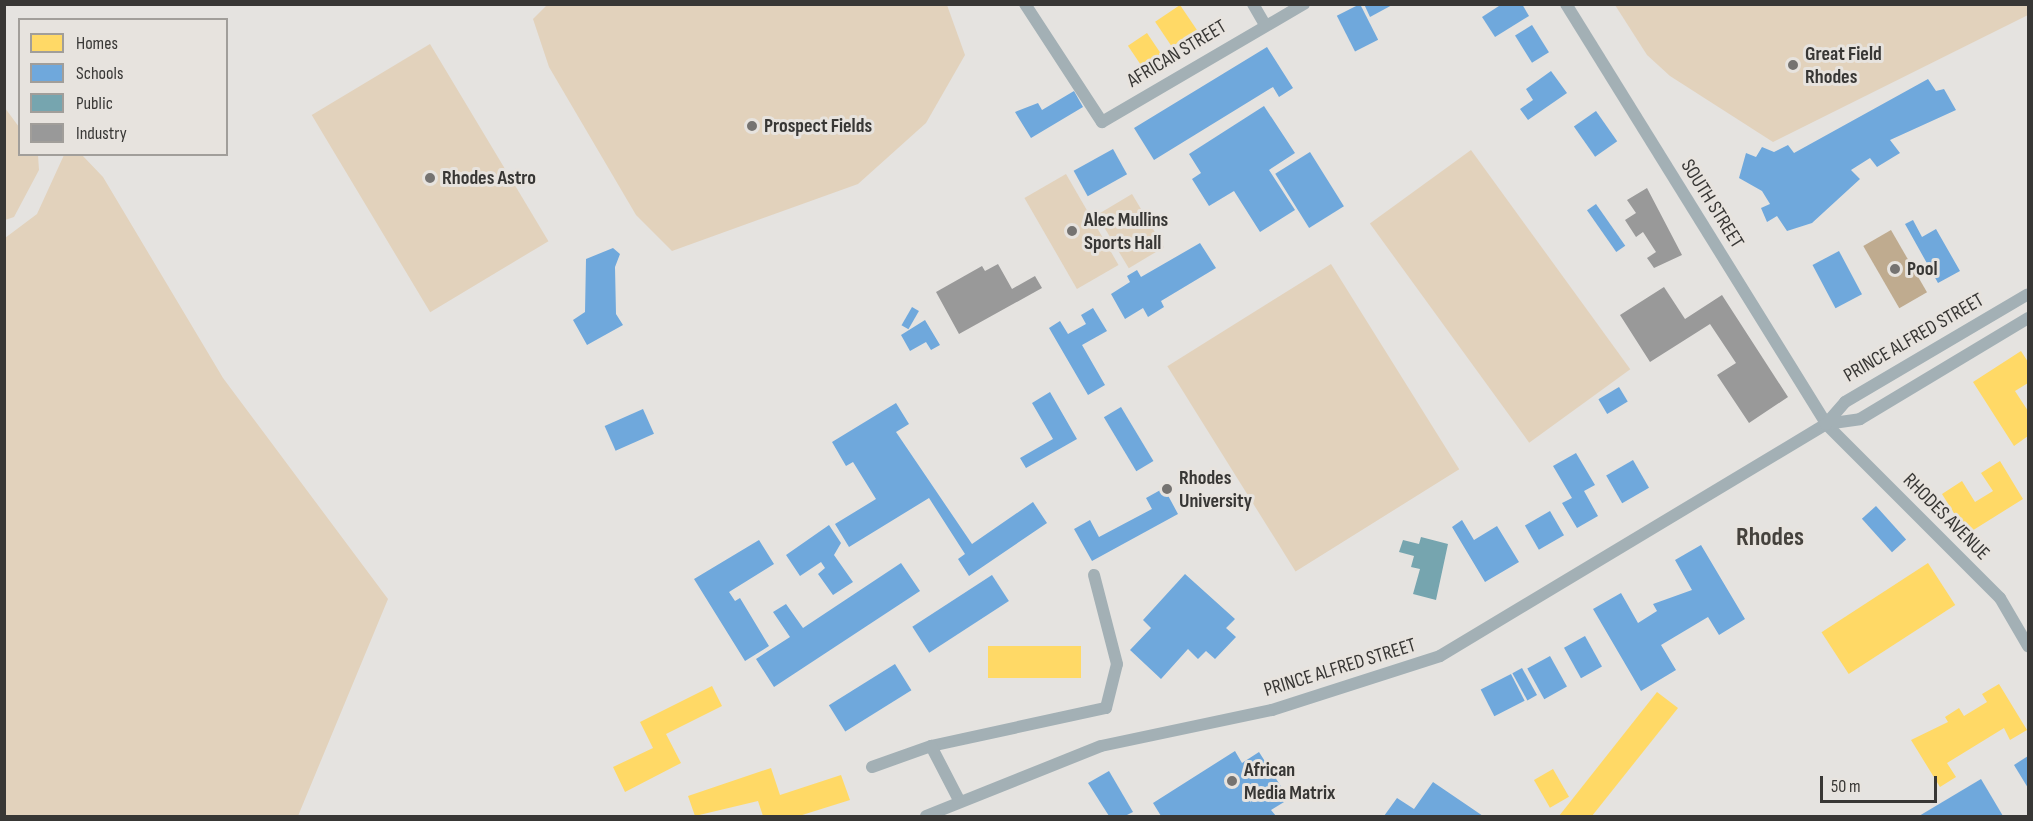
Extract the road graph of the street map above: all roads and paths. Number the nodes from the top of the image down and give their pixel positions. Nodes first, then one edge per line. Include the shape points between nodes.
1 (1025, 4) edge
2 (1253, 4) edge
3 (1304, 4) edge
4 (1566, 4) edge
5 (1265, 25) junction
6 (2028, 294) edge
7 (2028, 318) edge
8 (1826, 424) junction
9 (1094, 575) dead end
10 (2028, 646) edge
11 (931, 746) junction
12 (872, 767) dead end
13 (959, 800) junction
14 (926, 816) edge

1 - 5 street, AFRICAN STREET via 1102,122
2 - 5 street
3 - 5 street, AFRICAN STREET
4 - 8 street, SOUTH STREET
6 - 8 street, PRINCE ALFRED STREET via 1845,402
7 - 8 street, PRINCE ALFRED STREET via 1860,419
8 - 10 street, RHODES AVENUE via 2000,598
8 - 13 street, PRINCE ALFRED STREET via 1440,656 1272,710 1101,746
9 - 11 street via 1117,664 1106,708 1092,715
11 - 12 street
11 - 13 street
13 - 14 street, PRINCE ALFRED STREET

